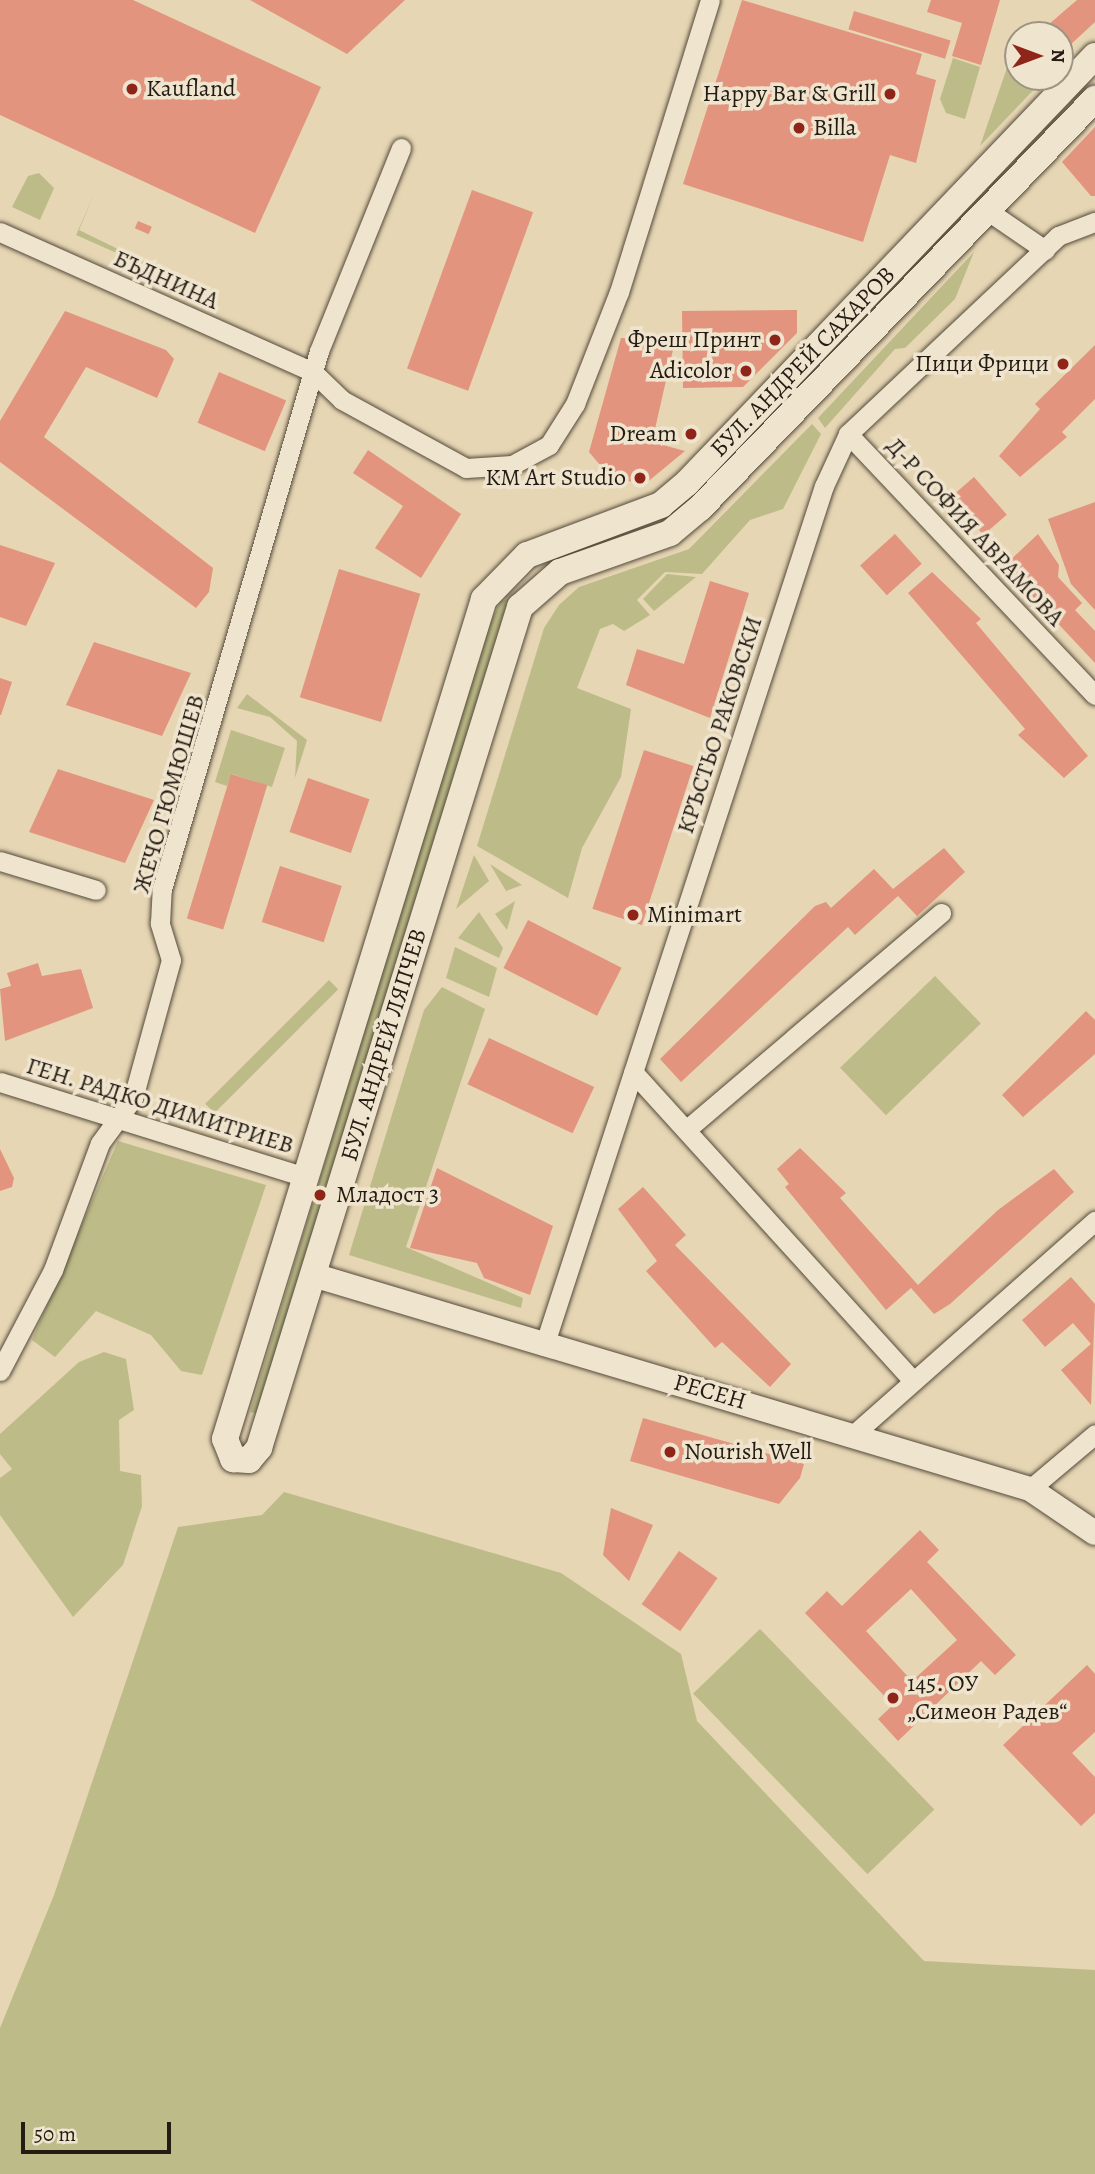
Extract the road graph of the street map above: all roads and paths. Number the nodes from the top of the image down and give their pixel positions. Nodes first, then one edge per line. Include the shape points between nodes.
1 (710, 0) edge
2 (1095, 56) edge
3 (1095, 99) edge
4 (401, 148) dead end
5 (988, 211) junction
6 (1095, 222) edge
7 (0, 232) edge
8 (1045, 250) junction
9 (313, 372) junction
10 (848, 434) junction
11 (520, 607) joint
12 (477, 614) joint
13 (1095, 695) edge
14 (0, 861) edge
15 (96, 890) dead end
16 (941, 913) dead end
17 (633, 1072) junction
18 (0, 1082) edge
19 (117, 1118) junction
20 (686, 1130) junction
21 (305, 1177) junction
22 (1095, 1221) edge
23 (313, 1275) junction
24 (544, 1346) junction
25 (0, 1371) edge
26 (913, 1381) junction
27 (854, 1434) junction
28 (1095, 1434) edge
29 (1030, 1489) junction
30 (1095, 1533) edge

1 - 9 street, БЪДНИНА via 619,292 575,404 549,445 512,465 466,468 342,400
2 - 12 main road, БУЛ. АНДРЕЙ САХАРОВ via 687,483 661,505 527,555 492,588
3 - 5 main road, БУЛ. АНДРЕЙ САХАРОВ
4 - 9 street, ЖЕЧО ГЮМЮШЕВ
5 - 8 street
5 - 11 main road, БУЛ. АНДРЕЙ САХАРОВ via 700,508 670,533 560,572
6 - 8 street, КРЪСТЬО РАКОВСКИ via 1075,226
7 - 9 street, БЪДНИНА
8 - 10 street, КРЪСТЬО РАКОВСКИ
9 - 19 street, ЖЕЧО ГЮМЮШЕВ via 233,662 162,889 160,923 171,960 133,1098
10 - 13 street, Д-Р СОФИЯ АВРАМОВА
10 - 17 street, КРЪСТЬО РАКОВСКИ via 824,486
11 - 23 main road, БУЛ. АНДРЕЙ ЛЯПЧЕВ
12 - 21 main road, БУЛ. АНДРЕЙ ЛЯПЧЕВ
14 - 15 street
16 - 20 street
17 - 20 street
17 - 24 street, КРЪСТЬО РАКОВСКИ
18 - 19 street, ГЕН. РАДКО ДИМИТРИЕВ
19 - 21 street, ГЕН. РАДКО ДИМИТРИЕВ
19 - 25 street, ЖЕЧО ГЮМЮШЕВ via 100,1143 53,1270
20 - 26 street
21 - 23 main road, БУЛ. АНДРЕЙ ЛЯПЧЕВ via 225,1439 238,1461 257,1453
22 - 26 street
23 - 24 street, РЕСЕН
24 - 27 street, РЕСЕН
26 - 27 street
27 - 29 street, РЕСЕН
28 - 29 street
29 - 30 street, РЕСЕН

